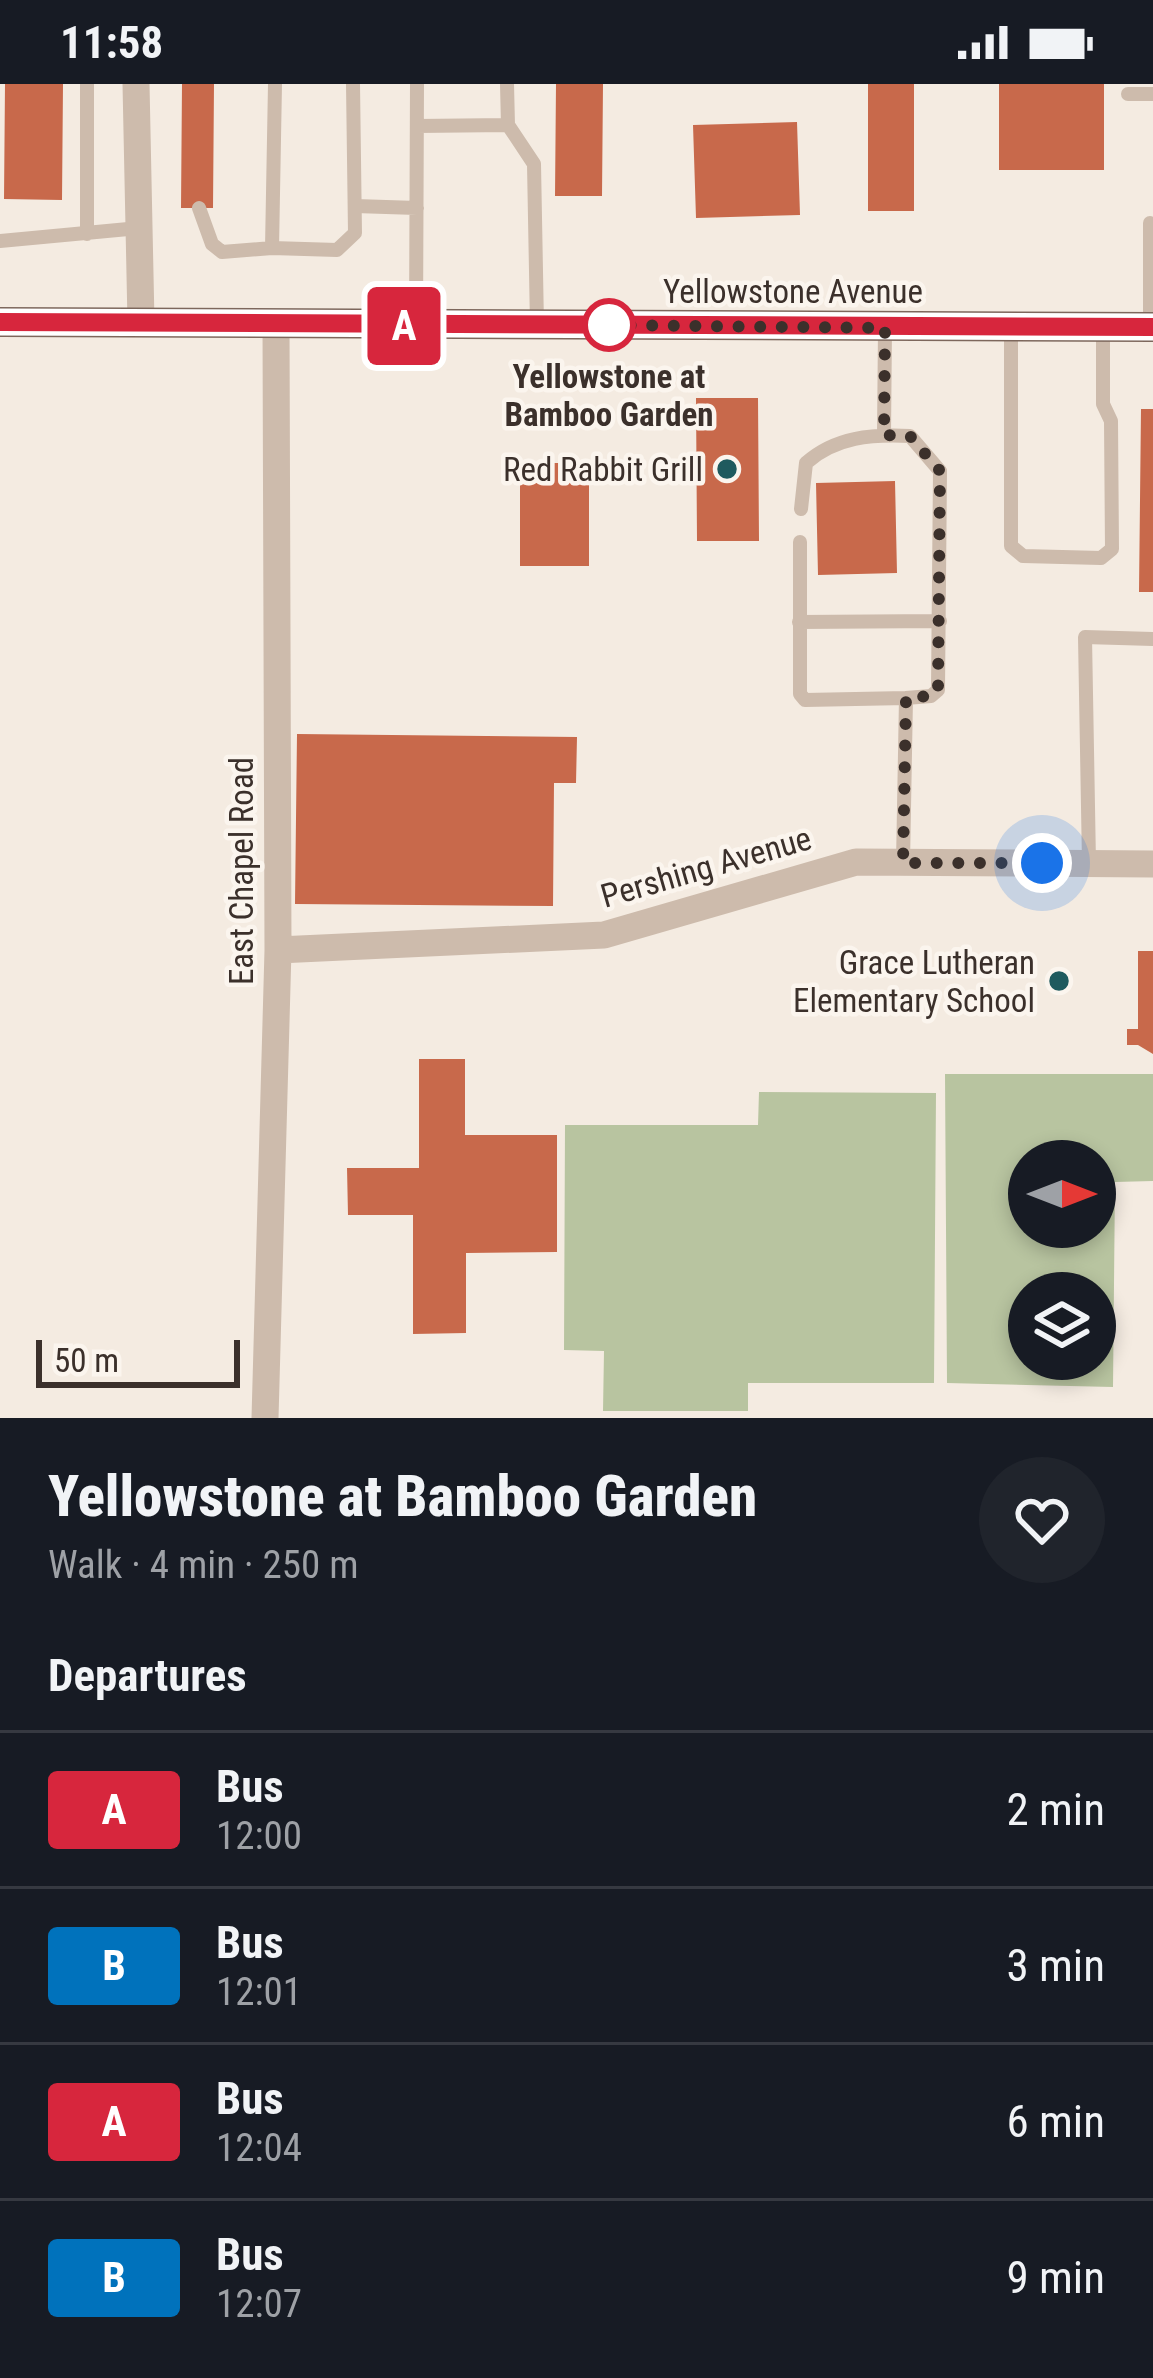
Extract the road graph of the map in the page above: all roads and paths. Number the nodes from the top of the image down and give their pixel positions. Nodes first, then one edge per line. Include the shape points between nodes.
1 (87, 84) edge
2 (136, 84) edge
3 (275, 84) edge
4 (353, 84) edge
5 (417, 84) edge
6 (507, 84) edge
7 (1128, 94) dead end
8 (1153, 94) edge
9 (508, 125) junction
10 (417, 126) junction
11 (355, 206) junction
12 (199, 208) dead end
13 (417, 208) junction
14 (1150, 223) edge
15 (139, 227) junction
16 (86, 234) junction
17 (0, 241) edge
18 (272, 248) junction
19 (0, 322) edge
20 (141, 322) junction
21 (276, 325) junction
22 (537, 325) junction
23 (416, 326) junction
24 (1103, 327) junction
25 (1152, 327) edge
26 (885, 328) junction
27 (1011, 328) junction
28 (884, 435) junction
29 (801, 509) dead end
30 (800, 542) dead end
31 (940, 621) junction
32 (799, 622) junction
33 (1153, 639) edge
34 (906, 698) junction
35 (903, 863) junction
36 (1089, 863) junction
37 (1153, 864) edge
38 (278, 950) junction
39 (265, 1418) edge

1 - 16 lane
2 - 15 street
3 - 18 lane
4 - 11 lane
5 - 10 lane
6 - 9 lane
7 - 8 lane
9 - 10 lane
9 - 22 lane via 534,164
10 - 13 lane
11 - 13 lane
11 - 18 lane via 355,232 338,250
12 - 18 lane via 222,253
13 - 23 lane
14 - 25 lane
15 - 16 lane
15 - 20 street
16 - 17 lane
19 - 20 main road, Yellowstone Avenue
20 - 21 main road, Yellowstone Avenue
21 - 23 main road, Yellowstone Avenue
21 - 38 street, East Chapel Road
22 - 23 main road, Yellowstone Avenue
22 - 26 main road, Yellowstone Avenue
24 - 25 main road, Yellowstone Avenue
24 - 27 main road, Yellowstone Avenue
24 - 27 lane via 1112,550 1101,558 1022,556 1011,546
26 - 27 main road, Yellowstone Avenue
26 - 28 lane
28 - 29 lane via 826,445 806,463
28 - 31 lane via 910,436 940,471
30 - 32 lane
31 - 32 lane
31 - 34 lane via 938,690
32 - 34 lane via 805,700
33 - 36 lane via 1085,638
34 - 35 lane
35 - 36 street, Pershing Avenue
35 - 38 street, Pershing Avenue via 856,862 604,935
36 - 37 street, Pershing Avenue
38 - 39 street, East Chapel Road

